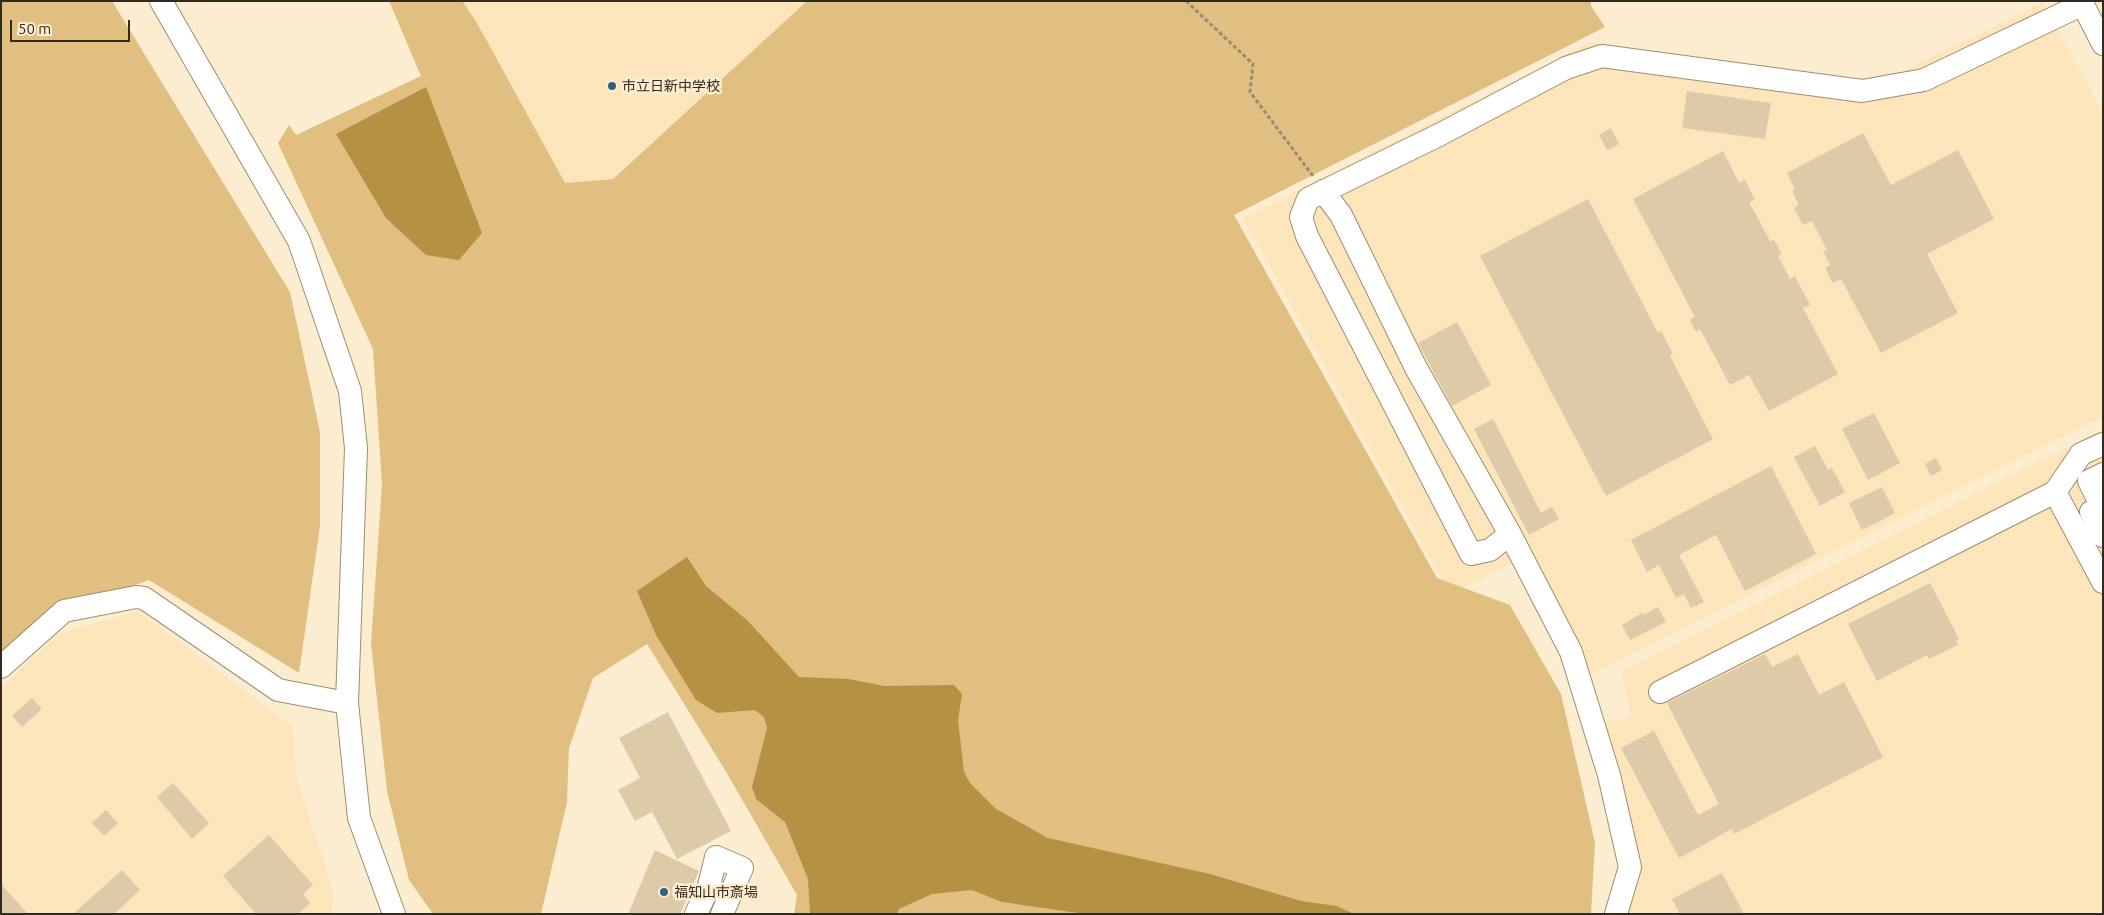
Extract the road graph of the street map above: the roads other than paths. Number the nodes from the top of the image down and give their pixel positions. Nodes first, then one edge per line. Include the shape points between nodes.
1 (163, 2) edge
2 (2082, 3) edge
3 (2103, 44) edge
4 (1323, 191) junction
5 (2103, 444) edge
6 (2103, 474) edge
7 (2055, 492) junction
8 (2103, 507) edge
9 (1510, 534) junction
10 (2103, 536) edge
11 (2103, 582) edge
12 (1, 666) edge
13 (1660, 692) dead end
14 (347, 703) junction
15 (394, 914) edge
16 (696, 914) edge
17 (722, 914) edge
18 (1616, 914) edge

1 - 14 street via 300,241 350,391 356,448
2 - 3 street
2 - 4 street via 1924,80 1862,91 1602,56 1566,68
4 - 9 street via 1341,215 1416,368
4 - 9 street via 1308,199 1301,217 1307,236 1471,554 1490,550
5 - 7 street via 2081,454
6 - 8 street via 2089,481
7 - 11 street
7 - 13 street
8 - 10 street via 2091,512
9 - 18 street via 1571,652 1604,758 1630,867
12 - 14 street via 64,611 136,597 144,598 278,690
14 - 15 street via 359,818
16 - 17 street via 709,886 716,857 742,868

